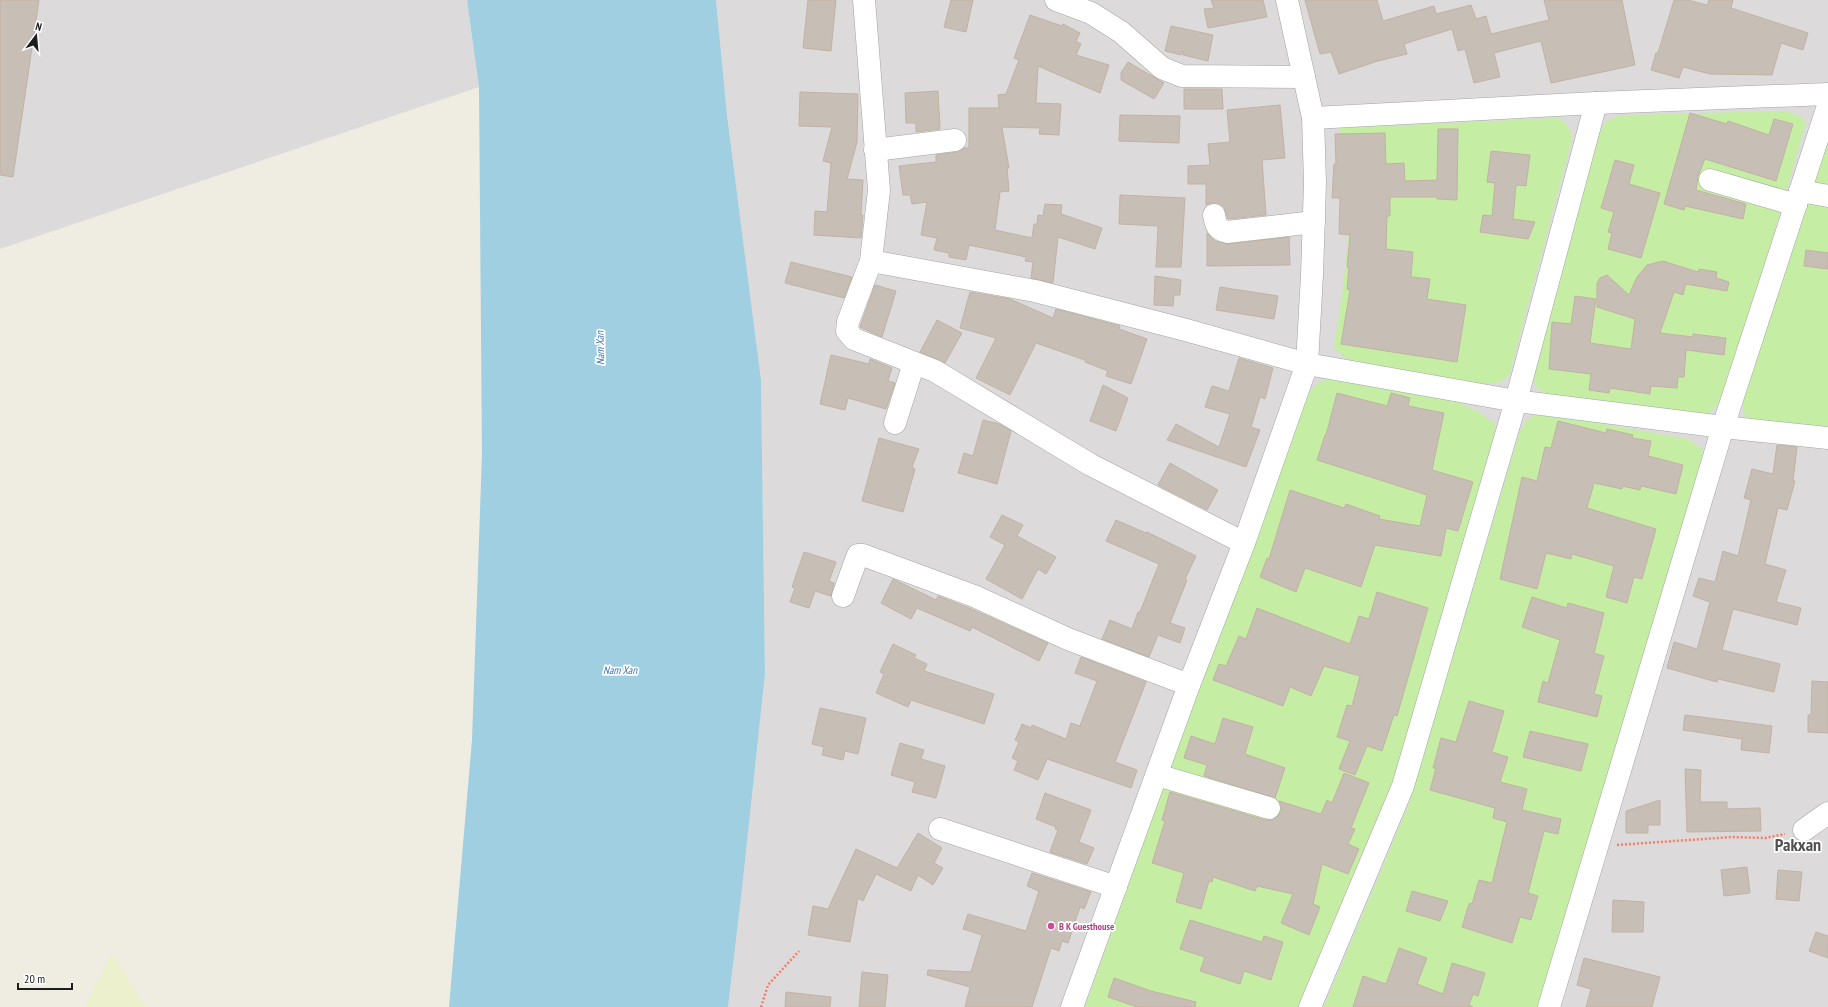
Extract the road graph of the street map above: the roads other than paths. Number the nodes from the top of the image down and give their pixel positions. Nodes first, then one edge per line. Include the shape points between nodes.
1 (864, 0) edge
2 (1056, 0) edge
3 (1286, 0) edge
4 (1304, 77) junction
5 (1828, 94) edge
6 (1596, 102) junction
7 (1828, 106) edge
8 (1313, 118) junction
9 (955, 140) dead end
10 (875, 150) junction
11 (1710, 180) dead end
12 (1828, 196) edge
13 (1798, 198) junction
14 (1214, 215) dead end
15 (1314, 222) junction
16 (871, 261) junction
17 (914, 363) junction
18 (1307, 364) junction
19 (1516, 401) junction
20 (895, 423) dead end
21 (1723, 427) junction
22 (1828, 438) edge
23 (1244, 543) junction
24 (843, 596) dead end
25 (1189, 685) junction
26 (1157, 775) junction
27 (1269, 808) dead end
28 (1828, 812) edge
29 (940, 829) dead end
30 (1804, 830) road end
31 (1116, 887) junction
32 (1072, 1007) edge
33 (1310, 1007) edge
34 (1549, 1007) edge

1 - 10 street
2 - 4 street via 1091,13 1121,32 1162,68 1182,76
3 - 4 street
4 - 8 street
5 - 6 street
6 - 8 street
6 - 19 street
7 - 13 street
8 - 15 street
9 - 10 street
10 - 16 street via 879,190
11 - 13 street
12 - 13 street
13 - 21 street
14 - 15 street via 1216,226 1227,232
15 - 18 street
16 - 17 street via 847,331 854,340
16 - 18 street via 1034,291
17 - 20 street
17 - 23 street via 934,370 1091,465
18 - 19 street
18 - 23 street
19 - 21 street
19 - 33 street via 1403,786
21 - 22 street
21 - 34 street
23 - 25 street
24 - 25 street via 858,555 863,555 974,596 1068,639
25 - 26 street
26 - 27 street
26 - 31 street
28 - 30 street
29 - 31 street
31 - 32 street

